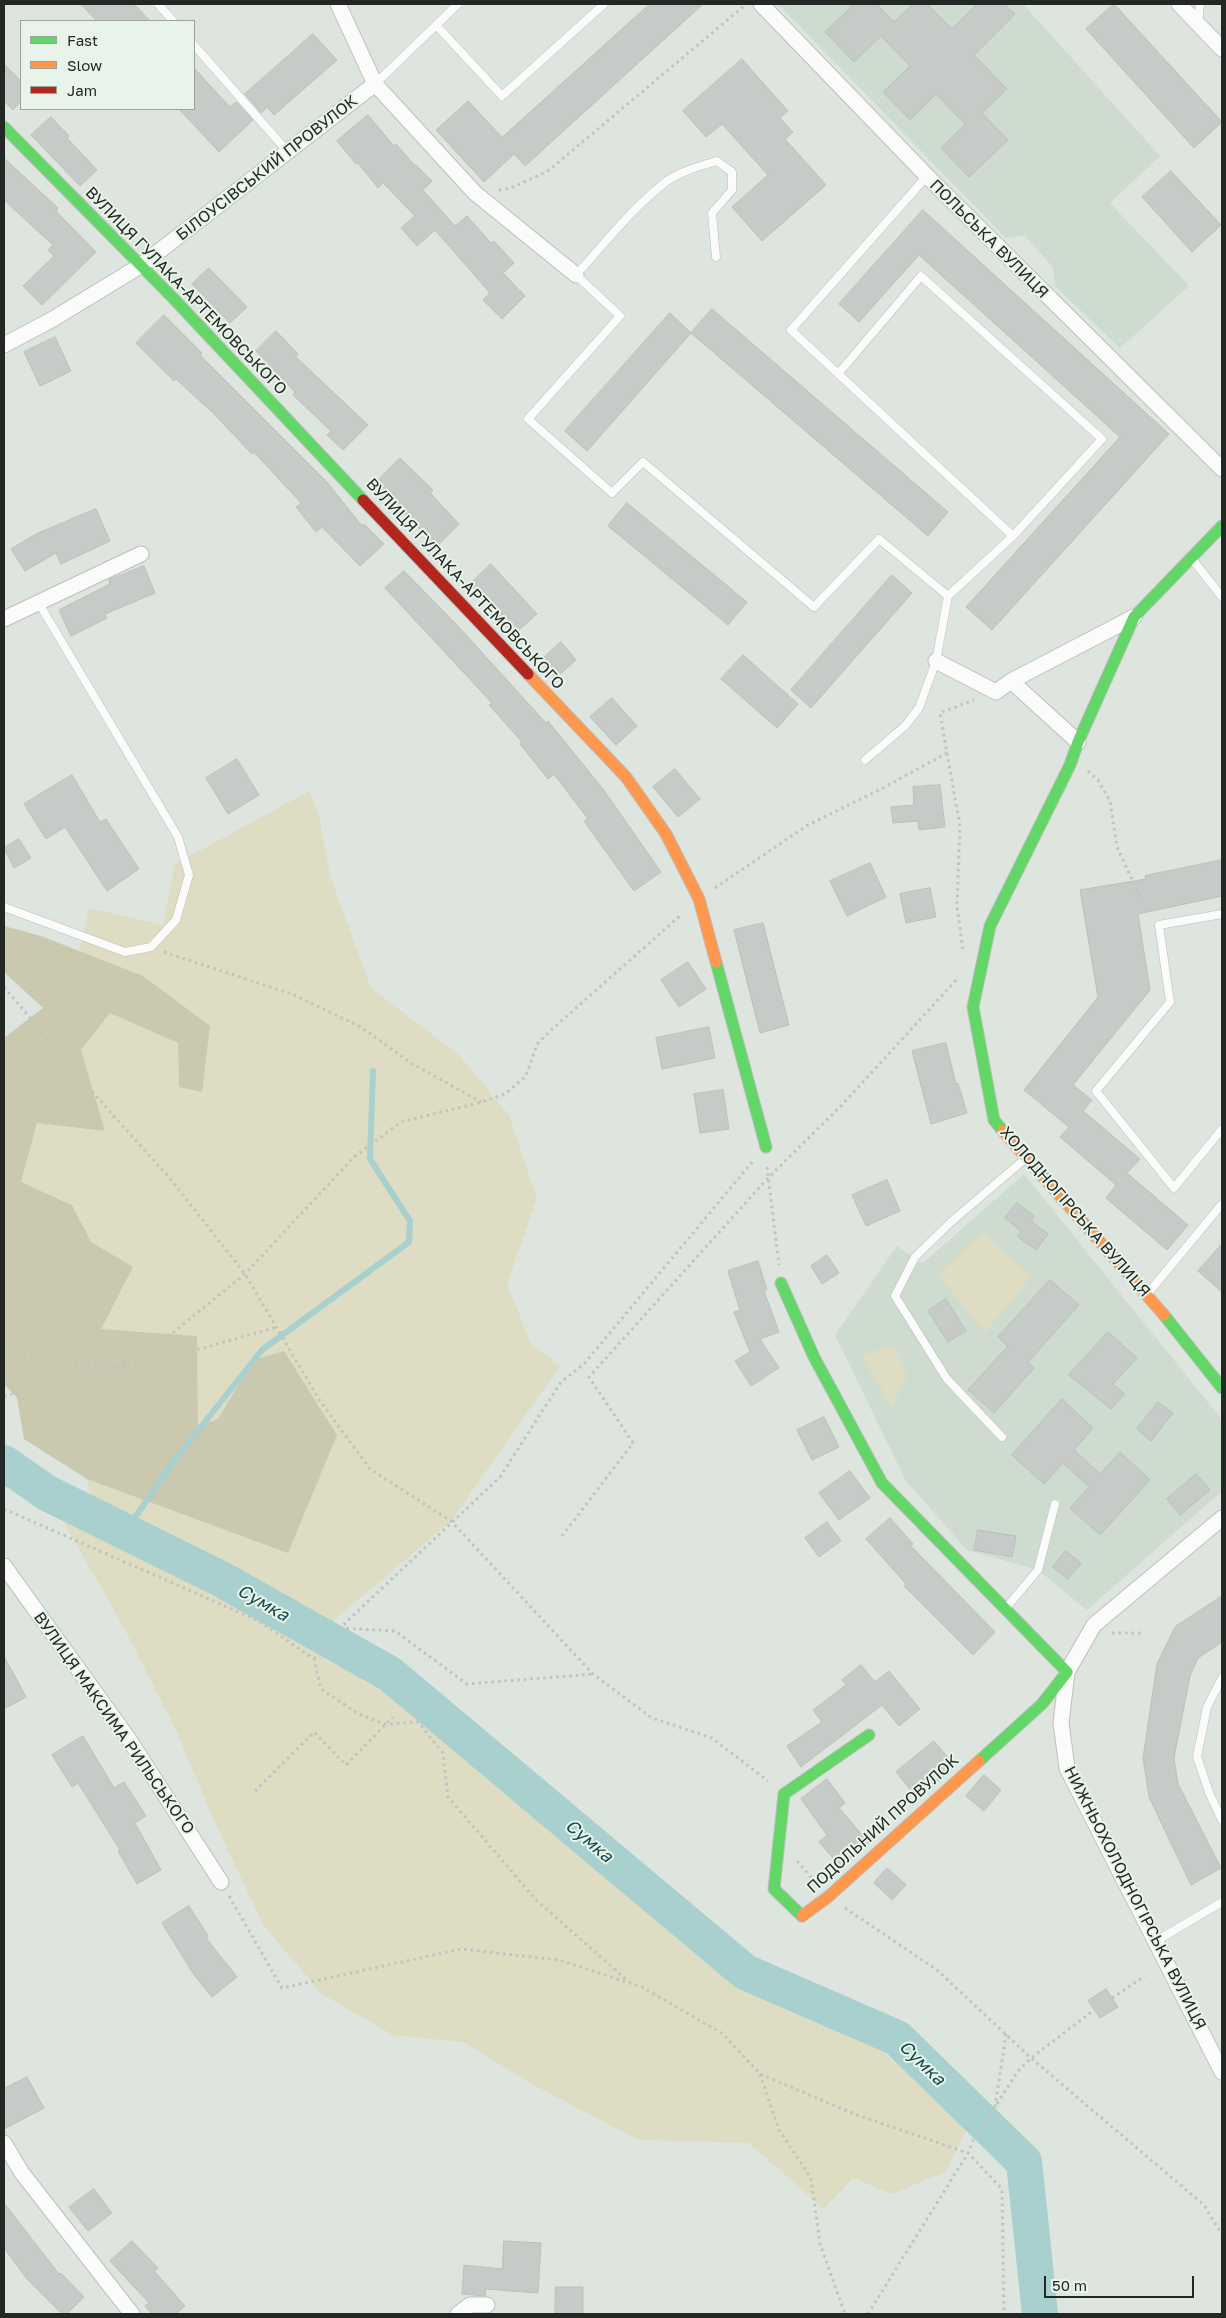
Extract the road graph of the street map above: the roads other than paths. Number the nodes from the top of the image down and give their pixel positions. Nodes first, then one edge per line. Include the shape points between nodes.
1 (158, 4) edge
2 (338, 4) edge
3 (458, 4) edge
4 (604, 4) edge
5 (761, 4) edge
6 (1179, 4) edge
7 (1200, 4) edge
8 (172, 20) edge
9 (1198, 24) junction
10 (436, 25) junction
11 (195, 46) edge
12 (1222, 49) edge
13 (375, 84) junction
14 (4, 127) edge
15 (288, 152) junction
16 (927, 176) junction
17 (716, 257) dead end
18 (140, 266) junction
19 (576, 275) junction
20 (4, 345) edge
21 (838, 374) junction
22 (1222, 469) edge
23 (1222, 526) edge
24 (1013, 536) junction
25 (141, 554) dead end
26 (1191, 558) junction
27 (948, 596) junction
28 (1222, 598) edge
29 (38, 602) junction
30 (1134, 617) junction
31 (4, 619) edge
32 (936, 661) junction
33 (1012, 681) junction
34 (1078, 742) junction
35 (865, 760) dead end
36 (4, 907) edge
37 (1222, 914) edge
38 (1222, 1129) edge
39 (766, 1147) road end
40 (1026, 1158) junction
41 (1222, 1204) edge
42 (781, 1283) road end
43 (1147, 1293) junction
44 (1222, 1388) edge
45 (1002, 1438) dead end
46 (1055, 1504) dead end
47 (1222, 1518) edge
48 (4, 1566) edge
49 (1004, 1609) junction
50 (1067, 1672) junction
51 (1222, 1678) edge
52 (869, 1735) dead end
53 (1222, 1820) edge
54 (221, 1882) road end
55 (1222, 1902) edge
56 (1156, 1941) junction
57 (1222, 2072) edge
58 (4, 2143) edge
59 (487, 2305) dead end
60 (132, 2314) edge
61 (458, 2314) edge

1 - 8 lane
2 - 13 street
3 - 10 lane
4 - 10 lane via 502,96
5 - 16 street, ПОЛЬСЬКА ВУЛИЦЯ
6 - 9 street
7 - 9 lane
9 - 12 street
10 - 13 lane
11 - 15 lane
13 - 15 street, БІЛОУСІВСЬКИЙ ПРОВУЛОК
13 - 19 street via 475,193
14 - 18 street, ВУЛИЦЯ ГУЛАКА-АРТЕМОВСЬКОГО
15 - 18 street, БІЛОУСІВСЬКИЙ ПРОВУЛОК
16 - 21 lane via 791,330
16 - 22 street, ПОЛЬСЬКА ВУЛИЦЯ
17 - 19 lane via 712,213 732,190 732,172 717,161 668,180
18 - 20 street, БІЛОУСІВСЬКИЙ ПРОВУЛОК
18 - 39 street, ВУЛИЦЯ ГУЛАКА-АРТЕМОВСЬКОГО via 626,777 666,834 699,899
19 - 27 lane via 620,316 528,419 605,487 612,493 643,462 814,607 879,538
21 - 24 lane
21 - 24 lane via 921,276 1102,440
23 - 26 street, ХОЛОДНОГІРСЬКА ВУЛИЦЯ
24 - 27 lane
25 - 29 street
26 - 28 lane
26 - 30 street, ХОЛОДНОГІРСЬКА ВУЛИЦЯ
27 - 32 lane
29 - 31 street
29 - 36 lane via 178,837 189,875 176,920 151,948 125,952
30 - 33 street
30 - 34 street, ХОЛОДНОГІРСЬКА ВУЛИЦЯ
32 - 33 street via 996,692
32 - 35 lane via 919,708 905,726
33 - 34 street
34 - 40 street, ХОЛОДНОГІРСЬКА ВУЛИЦЯ via 1070,765 990,926 973,1007 994,1120
37 - 38 lane via 1159,925 1170,1002 1096,1091 1174,1188
40 - 43 street, ХОЛОДНОГІРСЬКА ВУЛИЦЯ
40 - 45 lane via 915,1257 895,1296 947,1379
41 - 43 lane
42 - 49 street via 814,1357 882,1483
43 - 44 street, ХОЛОДНОГІРСЬКА ВУЛИЦЯ
46 - 49 lane via 1038,1570
47 - 50 street, НИЖНЬОХОЛОДНОГІРСЬКА ВУЛИЦЯ via 1094,1625
48 - 54 street, ВУЛИЦЯ МАКСИМА РИЛЬСЬКОГО via 130,1741
49 - 50 street
50 - 52 street, ПОДОЛЬНИЙ ПРОВУЛОК via 1042,1704 828,1897 801,1916 774,1889 784,1794
50 - 56 street, НИЖНЬОХОЛОДНОГІРСЬКА ВУЛИЦЯ via 1061,1723 1067,1768
51 - 53 lane via 1207,1707 1197,1757
55 - 56 lane
56 - 57 street, НИЖНЬОХОЛОДНОГІРСЬКА ВУЛИЦЯ
58 - 60 street via 22,2173
59 - 61 street via 470,2305

